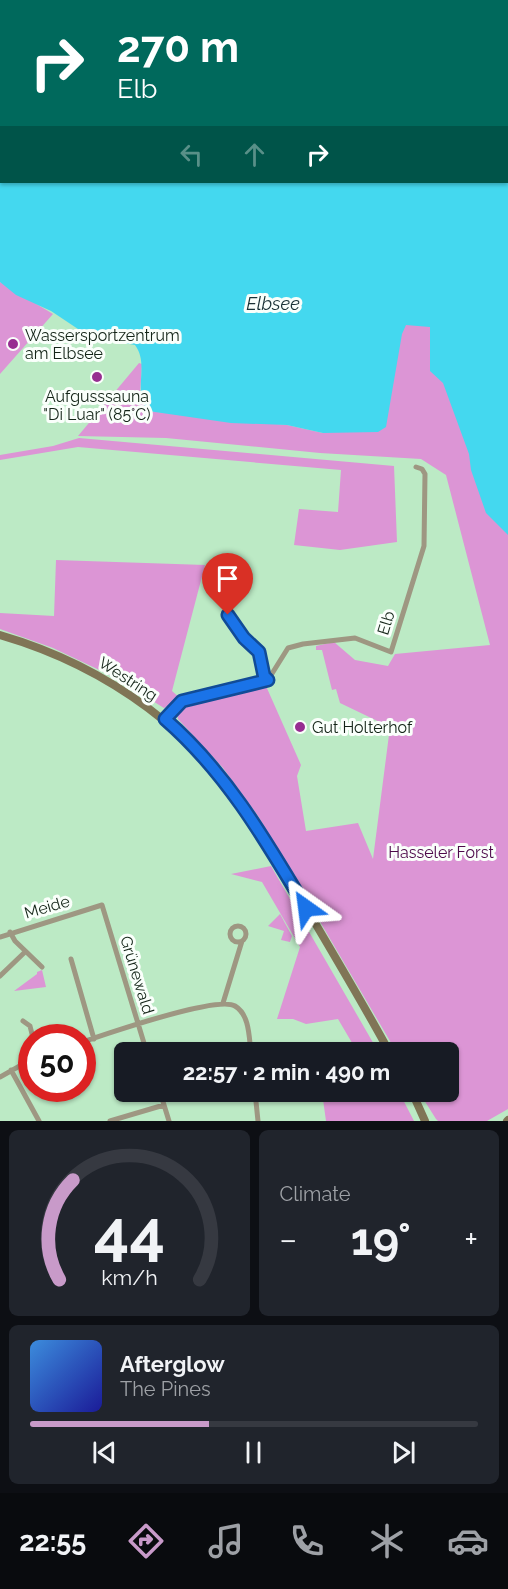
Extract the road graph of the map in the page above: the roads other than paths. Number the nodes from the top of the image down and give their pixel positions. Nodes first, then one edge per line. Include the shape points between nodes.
1 (416, 467) dead end
2 (222, 595) dead end
3 (0, 635) edge
4 (268, 680) junction
5 (165, 719) junction
6 (102, 905) joint
7 (10, 932) junction
8 (0, 937) edge
9 (242, 941) dead end
10 (25, 952) junction
11 (71, 959) dead end
12 (42, 967) dead end
13 (0, 976) edge
14 (222, 1003) junction
15 (23, 1021) dead end
16 (27, 1024) edge
17 (90, 1024) edge
18 (139, 1025) junction
19 (96, 1038) edge
20 (144, 1042) edge
21 (249, 1042) edge
22 (384, 1042) edge
23 (18, 1066) edge
24 (11, 1070) junction
25 (0, 1077) edge
26 (163, 1102) edge
27 (256, 1102) edge
28 (418, 1102) edge
29 (164, 1105) junction
30 (423, 1111) junction
31 (39, 1121) edge
32 (110, 1121) edge
33 (169, 1121) edge
34 (258, 1121) edge
35 (425, 1121) edge
36 (433, 1121) edge

1 - 4 street, Elb via 425,474 424,546 391,652 355,638 303,644 288,648
2 - 4 street via 235,627 259,652
3 - 5 main road, Westring via 92,671
4 - 5 street via 182,701
5 - 22 main road, Westring via 209,762 260,829
6 - 7 street, Meide
6 - 18 street, Grünewald
7 - 8 street, Meide
7 - 10 street
9 - 14 street
10 - 12 street
10 - 13 street
11 - 17 street
14 - 18 street
14 - 21 street via 236,1006 246,1019
15 - 16 street
18 - 19 street
18 - 20 street, Grünewald
23 - 24 street
24 - 25 street
24 - 31 street
26 - 29 street
27 - 34 street
28 - 30 main road
29 - 32 street
29 - 33 street
30 - 35 main road
30 - 36 main road

